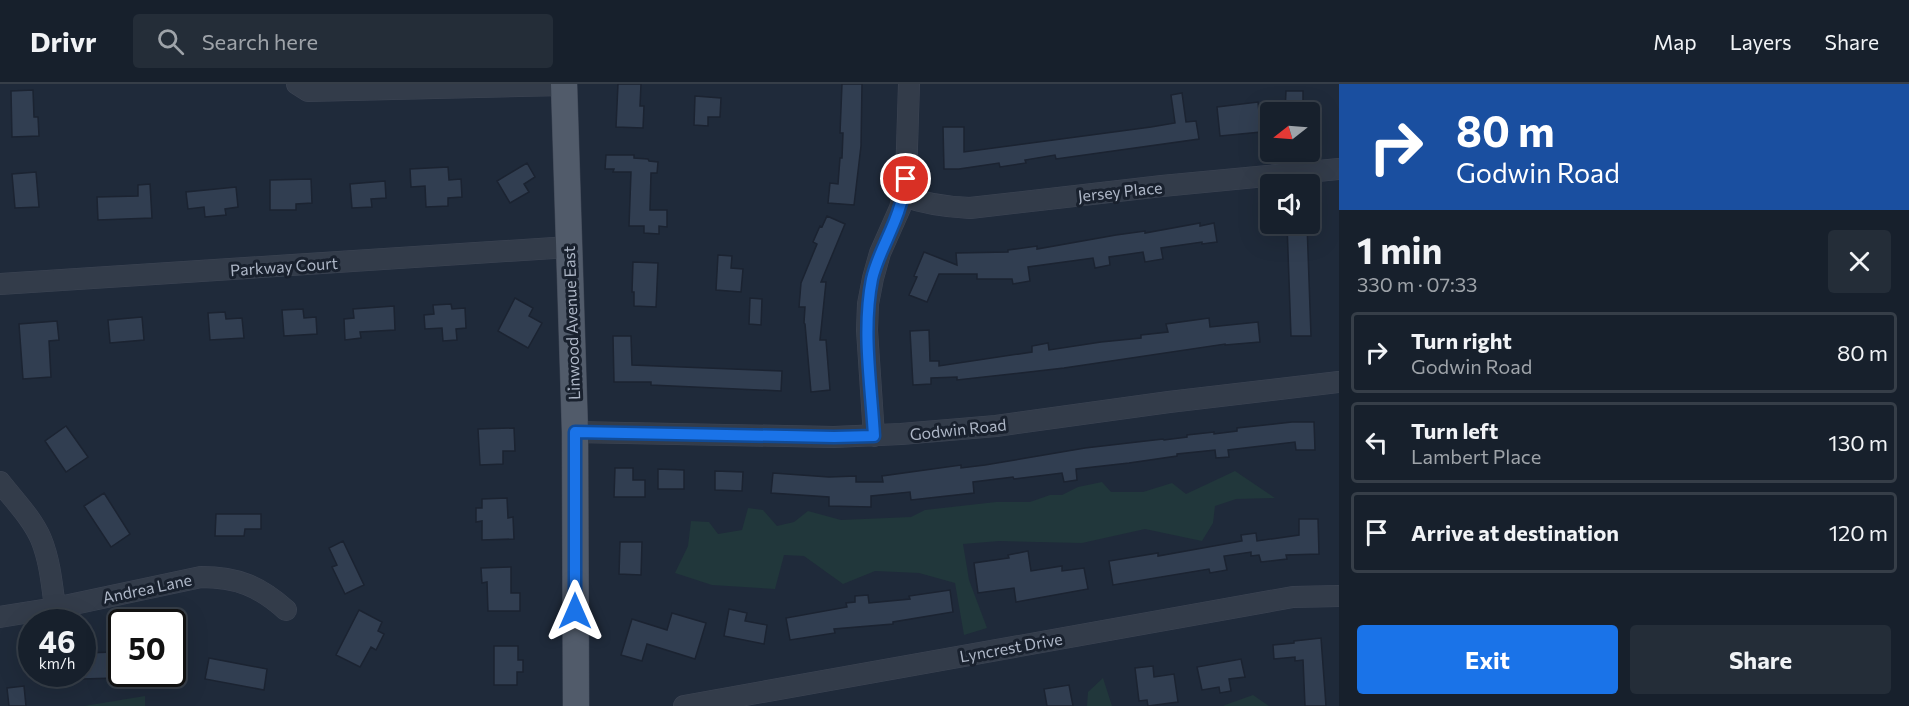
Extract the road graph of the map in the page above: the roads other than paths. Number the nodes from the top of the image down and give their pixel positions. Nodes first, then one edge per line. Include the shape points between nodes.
1 (297, 84) edge
2 (909, 84) edge
3 (564, 85) edge
4 (1339, 169) edge
5 (903, 196) junction
6 (569, 248) junction
7 (0, 284) edge
8 (1339, 382) edge
9 (575, 432) junction
10 (874, 436) junction
11 (0, 482) edge
12 (1339, 596) edge
13 (55, 608) junction
14 (286, 610) dead end
15 (0, 617) edge
16 (576, 706) edge
17 (684, 706) edge

1 - 3 street via 308,91
2 - 5 street
3 - 6 main road, Linwood Avenue East
4 - 5 street, Jersey Place via 970,208 946,207
5 - 10 street via 880,253 868,304
6 - 7 street, Parkway Court
6 - 9 main road, Linwood Avenue East
8 - 10 street, Godwin Road via 996,426
9 - 10 street, Godwin Road
9 - 16 main road, Linwood Avenue East
11 - 13 street via 40,537 47,555
12 - 17 street, Lyncrest Drive via 1293,597
13 - 14 street, Andrea Lane via 201,577 222,577 256,588
13 - 15 street, Andrea Lane

